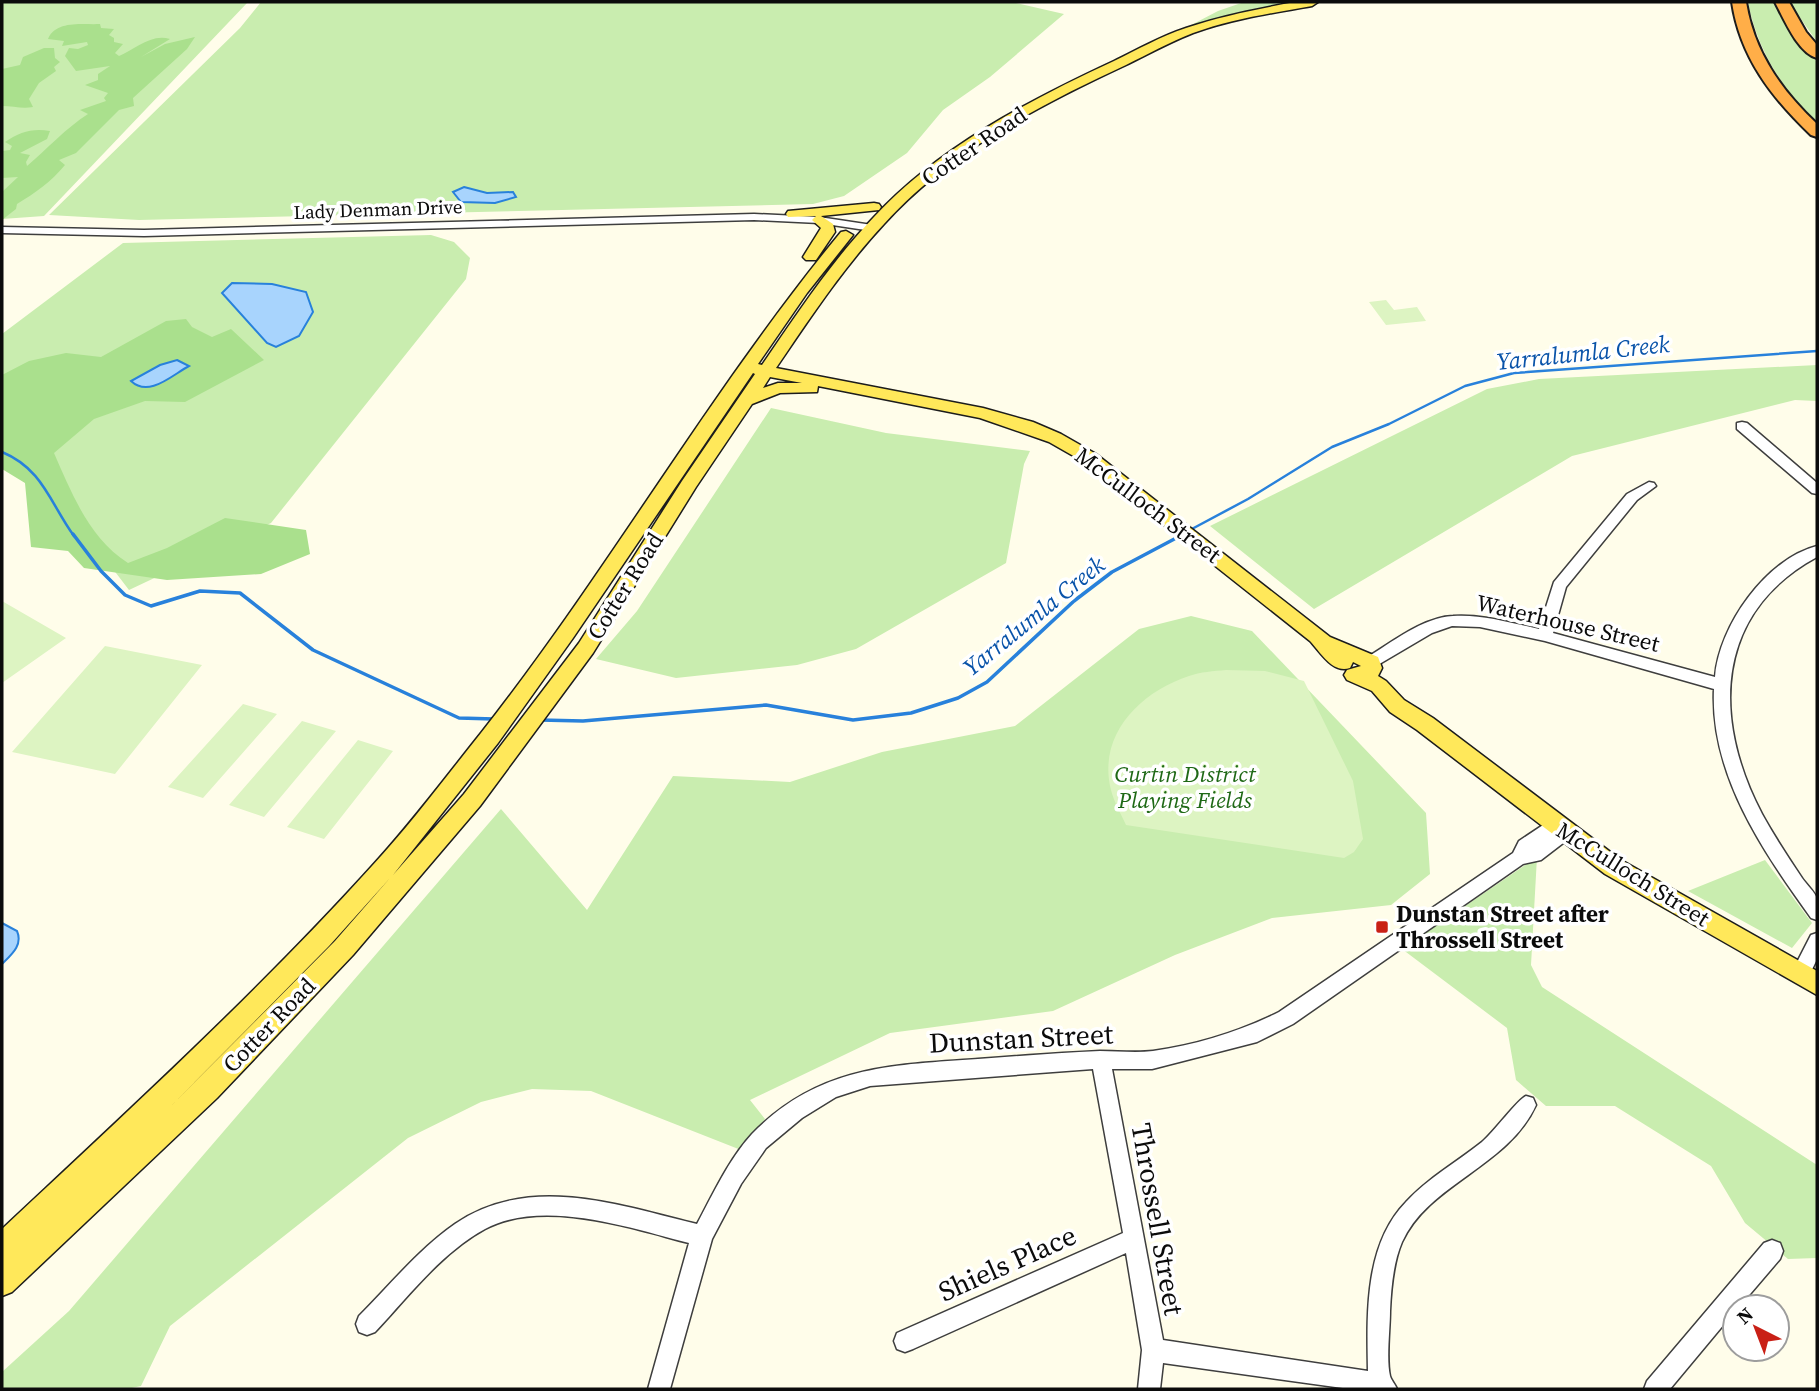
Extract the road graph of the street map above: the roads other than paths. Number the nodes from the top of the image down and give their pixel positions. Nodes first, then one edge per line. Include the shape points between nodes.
1 (1309, 2) edge
2 (1739, 2) edge
3 (1782, 2) edge
4 (1215, 9) dead end
5 (1817, 54) edge
6 (1817, 132) edge
7 (874, 207) junction
8 (793, 214) junction
9 (754, 217) junction
10 (819, 220) junction
11 (866, 224) junction
12 (2, 230) edge
13 (801, 290) junction
14 (821, 291) junction
15 (756, 372) junction
16 (796, 375) junction
17 (828, 385) junction
18 (745, 402) junction
19 (1742, 426) dead end
20 (1649, 486) dead end
21 (1817, 490) edge
22 (1817, 551) edge
23 (1545, 636) junction
24 (1360, 665) junction
25 (1721, 685) junction
26 (1560, 828) junction
27 (1817, 913) edge
28 (1817, 942) edge
29 (1808, 979) edge
30 (1101, 1060) junction
31 (1527, 1105) dead end
32 (702, 1236) junction
33 (1133, 1239) junction
34 (2, 1248) edge
35 (1772, 1251) dead end
36 (2, 1282) edge
37 (367, 1324) dead end
38 (905, 1341) dead end
39 (1153, 1350) junction
40 (1382, 1387) edge
41 (659, 1389) edge
42 (1149, 1389) edge
43 (1655, 1389) edge

1 - 11 main road, Cotter Road via 1238,16 1180,34 1056,93 956,154
2 - 6 highway via 1746,35 1760,64 1782,96
3 - 5 highway
4 - 7 main road, Cotter Road via 1013,105 948,146
7 - 8 main road
7 - 11 main road, Cotter Road
8 - 9 street, Lady Denman Drive
8 - 11 street, Lady Denman Drive
9 - 10 street, Lady Denman Drive
9 - 12 street, Lady Denman Drive via 144,233
10 - 11 street, Lady Denman Drive
10 - 13 main road via 828,232 794,280
11 - 13 main road, Cotter Road
11 - 14 main road, Cotter Road
13 - 15 main road, Cotter Road
14 - 15 main road, Cotter Road
14 - 16 main road via 822,305 791,355
15 - 16 main road, McCulloch Street
15 - 17 main road, McCulloch Street
15 - 18 main road, Cotter Road
15 - 34 main road, Cotter Road via 490,737 384,869 154,1105
16 - 17 main road, McCulloch Street
17 - 18 main road via 768,390
17 - 24 main road, McCulloch Street via 939,403 1027,426 1090,458
18 - 36 main road, Cotter Road via 586,648 418,864 208,1089
19 - 21 street
20 - 23 street via 1632,497 1559,586
22 - 25 street via 1782,570 1755,596 1737,626
23 - 24 street, Waterhouse Street via 1480,622 1451,621
23 - 25 street, Waterhouse Street
24 - 26 main road, McCulloch Street via 1397,706
25 - 27 street via 1720,711 1742,790
26 - 29 main road, McCulloch Street via 1613,867
26 - 30 street, Dunstan Street via 1535,855 1519,858 1286,1018 1250,1036 1152,1060
28 - 29 street
30 - 32 street, Dunstan Street via 870,1077 830,1090 759,1141
30 - 33 street, Throssell Street
31 - 40 street via 1497,1143 1424,1197 1401,1223 1388,1251 1383,1283 1379,1329
32 - 37 street via 568,1206 536,1203 513,1207 491,1214 456,1237
32 - 41 street, Dunstan Street
33 - 38 street, Shiels Place
33 - 39 street, Throssell Street
35 - 43 street
39 - 40 street
39 - 42 street, Throssell Street

